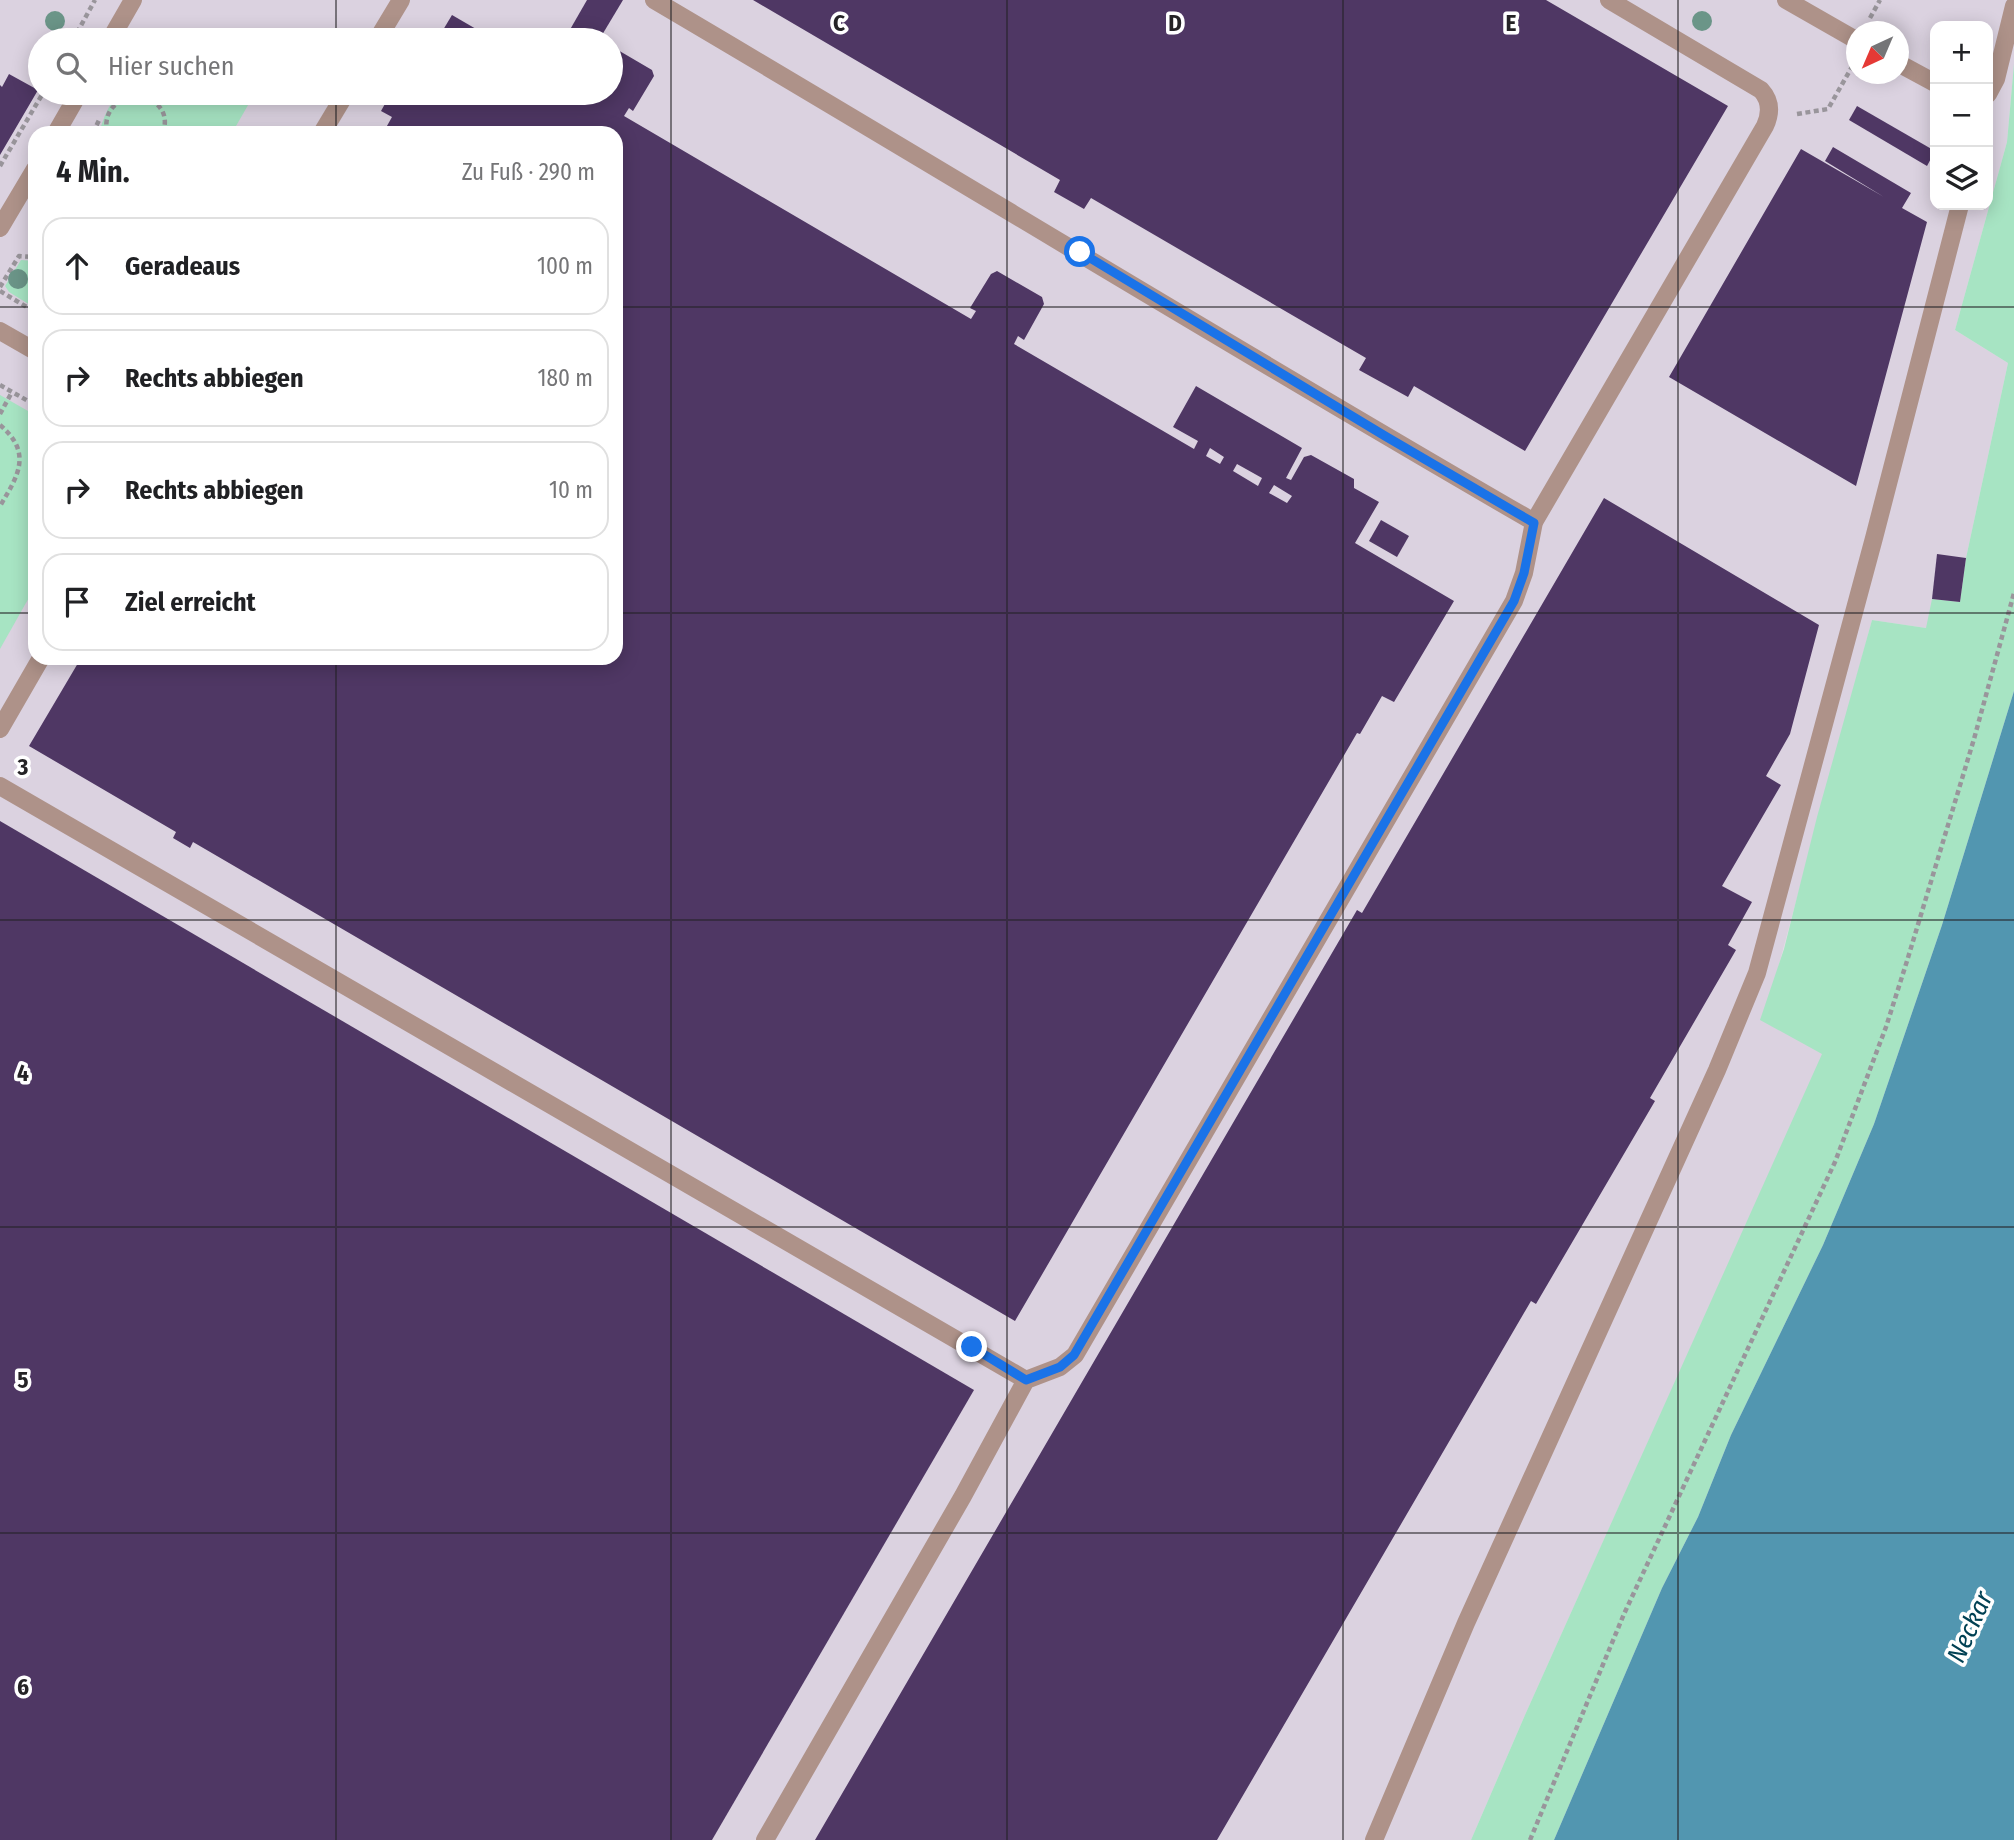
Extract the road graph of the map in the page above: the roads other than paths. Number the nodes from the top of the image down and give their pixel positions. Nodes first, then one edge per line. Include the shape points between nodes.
1 (133, 0) edge
2 (401, 0) edge
3 (654, 0) edge
4 (1609, 0) edge
5 (1786, 0) edge
6 (2014, 6) edge
7 (117, 28) edge
8 (384, 28) edge
9 (1846, 34) edge
10 (1909, 69) edge
11 (1930, 80) edge
12 (1993, 85) edge
13 (72, 105) edge
14 (339, 105) edge
15 (61, 126) edge
16 (326, 126) edge
17 (28, 181) edge
18 (1959, 210) edge
19 (0, 228) edge
20 (0, 331) edge
21 (28, 347) edge
22 (1534, 523) junction
23 (37, 665) edge
24 (0, 729) edge
25 (0, 786) edge
26 (1026, 1380) junction
27 (765, 1840) edge
28 (1374, 1840) edge

1 - 7 street
2 - 8 street
3 - 22 street
4 - 22 street via 1756,86 1767,98 1769,116
5 - 9 street
6 - 12 street
10 - 11 street
13 - 15 street
14 - 16 street
17 - 19 street
18 - 28 street via 1757,973
20 - 21 street
22 - 26 street via 1514,601 1074,1355 1060,1367
23 - 24 street
25 - 26 street
26 - 27 street

